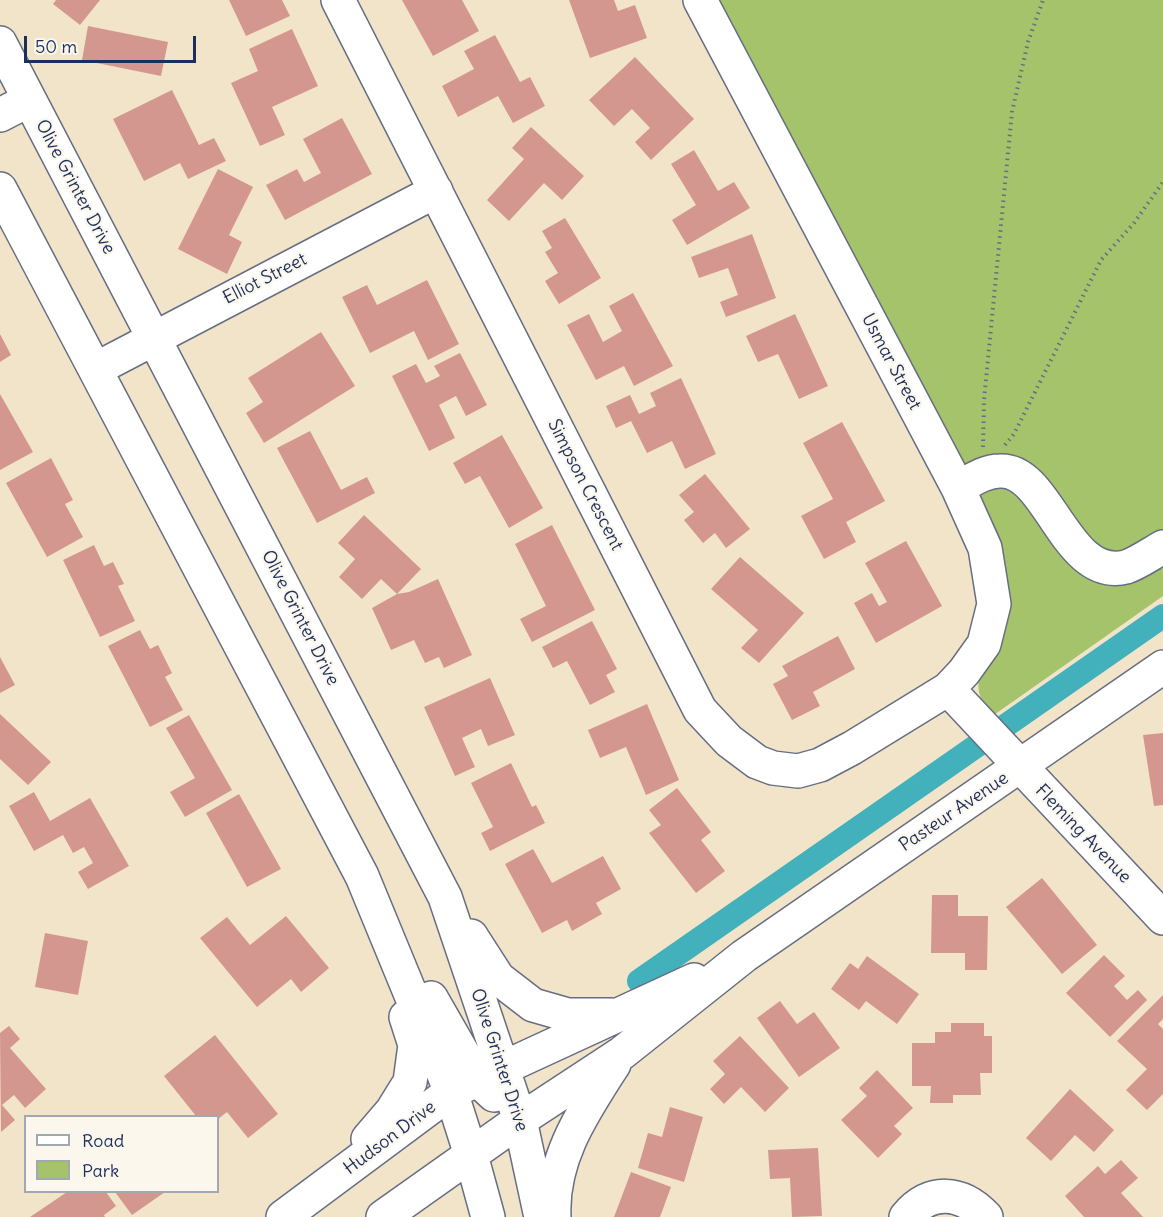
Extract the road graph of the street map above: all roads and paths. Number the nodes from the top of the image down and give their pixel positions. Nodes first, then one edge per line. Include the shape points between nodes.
1 (338, 0) edge
2 (700, 0) edge
3 (1043, 0) edge
4 (0, 43) edge
5 (29, 100) junction
6 (0, 115) edge
7 (1163, 182) edge
8 (0, 189) edge
9 (436, 191) junction
10 (154, 337) junction
11 (96, 369) junction
12 (970, 481) junction
13 (1163, 547) edge
14 (1163, 667) edge
15 (948, 689) junction
16 (999, 745) junction
17 (362, 876) junction
18 (445, 897) junction
19 (1163, 918) edge
20 (744, 956) junction
21 (618, 1015) junction
22 (622, 1053) junction
23 (477, 1080) junction
24 (520, 1120) junction
25 (471, 1155) junction
26 (283, 1217) edge
27 (383, 1217) edge
28 (488, 1217) edge
29 (541, 1217) edge
30 (554, 1217) edge
31 (906, 1217) edge
32 (986, 1217) edge

1 - 9 street, Simpson Crescent
2 - 12 street, Usmar Street
3 - 12 path via 1028,42 1012,112 984,400
4 - 5 street, Olive Grinter Drive
5 - 6 street
5 - 10 street, Olive Grinter Drive
7 - 12 path via 1101,260 1014,434
8 - 11 street, Olive Grinter Drive
9 - 10 street, Elliot Street
9 - 15 street, Simpson Crescent via 700,710 729,741 757,762 798,771 820,765 852,748
10 - 11 street, Elliot Street
10 - 18 street, Olive Grinter Drive
11 - 17 street, Olive Grinter Drive
12 - 13 street via 1002,470 1013,473 1034,490 1076,547 1106,567 1126,567
12 - 15 street, Usmar Street via 994,604 984,644
14 - 16 street, Pasteur Avenue
15 - 16 street
16 - 19 street, Fleming Avenue
16 - 20 street, Pasteur Avenue
17 - 23 street, Olive Grinter Drive
17 - 26 street via 415,1045 410,1082 377,1130
18 - 21 street via 498,978 533,1005 568,1015
18 - 23 street, Olive Grinter Drive
20 - 21 street, Pasteur Avenue
20 - 22 street, Pasteur Avenue
21 - 23 street, Pasteur Avenue
22 - 24 street, Pasteur Avenue
22 - 30 street via 567,1142 558,1173
23 - 24 street, Olive Grinter Drive
23 - 25 street, Olive Grinter Drive
23 - 26 street, Hudson Drive
24 - 25 street
24 - 29 street, Olive Grinter Drive
25 - 27 street
25 - 28 street, Olive Grinter Drive
31 - 32 street via 920,1203 946,1195 976,1206

